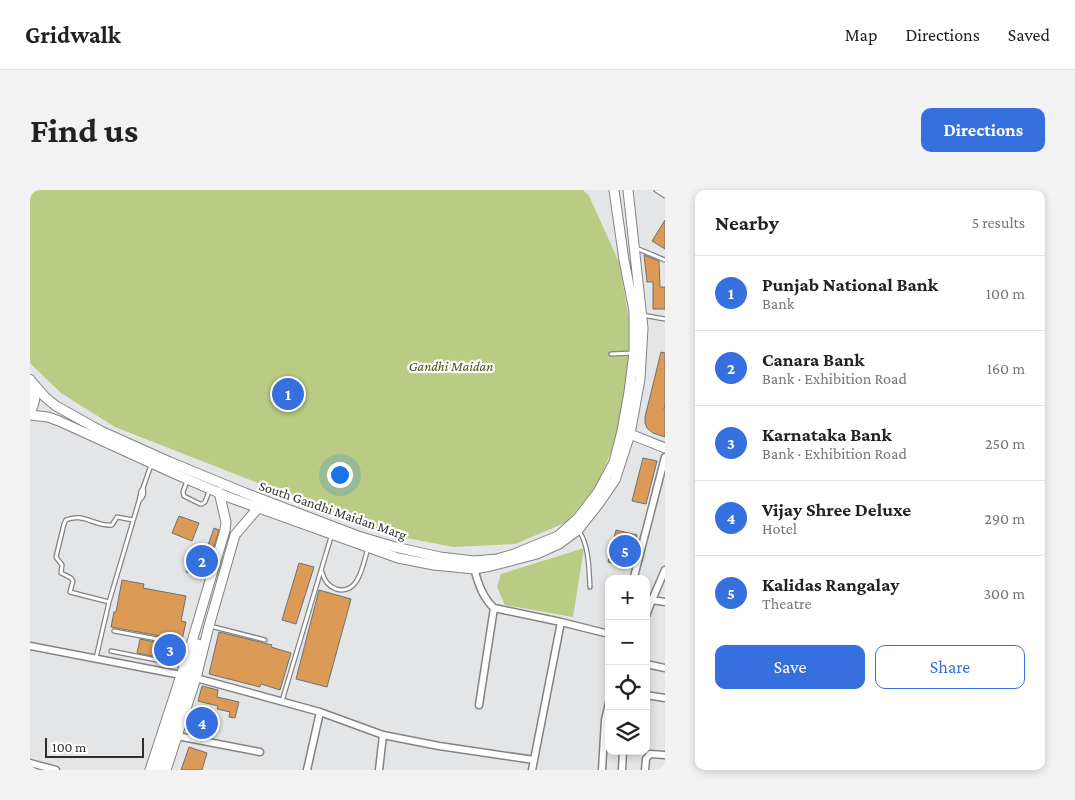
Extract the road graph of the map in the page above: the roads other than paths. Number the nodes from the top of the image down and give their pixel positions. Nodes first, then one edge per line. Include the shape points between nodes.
1 (614, 190) edge
2 (628, 190) edge
3 (656, 190) edge
4 (665, 196) edge
5 (634, 247) junction
6 (665, 260) edge
7 (641, 315) junction
8 (665, 319) edge
9 (634, 353) junction
10 (611, 354) dead end
11 (30, 380) edge
12 (30, 413) edge
13 (626, 433) junction
14 (665, 448) edge
15 (665, 457) edge
16 (152, 463) junction
17 (188, 479) junction
18 (215, 491) junction
19 (245, 494) junction
20 (258, 508) junction
21 (133, 520) junction
22 (574, 527) junction
23 (333, 531) junction
24 (368, 548) junction
25 (474, 565) junction
26 (321, 570) junction
27 (665, 570) edge
28 (635, 575) edge
29 (590, 587) dead end
30 (652, 600) junction
31 (109, 602) junction
32 (665, 602) edge
33 (650, 605) edge
34 (494, 608) junction
35 (202, 610) junction
36 (208, 622) junction
37 (561, 622) junction
38 (114, 631) dead end
39 (605, 633) edge
40 (265, 640) dead end
41 (30, 646) edge
42 (191, 646) junction
43 (111, 651) dead end
44 (96, 658) junction
45 (650, 665) edge
46 (665, 668) edge
47 (183, 670) junction
48 (196, 678) junction
49 (650, 696) edge
50 (665, 698) edge
51 (282, 701) junction
52 (479, 705) dead end
53 (608, 710) edge
54 (320, 712) junction
55 (383, 735) junction
56 (177, 736) junction
57 (260, 752) dead end
58 (624, 755) edge
59 (665, 755) edge
60 (534, 760) junction
61 (30, 763) edge
62 (56, 770) edge
63 (150, 770) edge
64 (158, 770) edge
65 (166, 770) edge
66 (307, 770) edge
67 (379, 770) edge
68 (532, 770) edge
69 (602, 770) edge
70 (622, 770) edge
71 (645, 770) edge

1 - 9 main road via 634,311
2 - 5 main road
3 - 4 lane
5 - 6 lane
5 - 7 main road
7 - 8 lane
7 - 13 main road via 640,379
9 - 10 lane
9 - 13 main road
11 - 12 main road via 35,391
11 - 19 main road, South Gandhi Maidan Marg via 56,406 101,431
12 - 16 main road via 60,421
13 - 14 main road
13 - 22 main road, South Gandhi Maidan Marg via 598,492
15 - 28 street
16 - 17 main road
16 - 21 lane
17 - 18 main road
17 - 18 lane via 184,496 200,504
18 - 20 main road
18 - 35 main road via 226,522
19 - 20 main road
19 - 23 main road, South Gandhi Maidan Marg
20 - 23 main road
20 - 36 main road via 235,535
21 - 31 lane
21 - 31 lane via 117,517 112,525 106,526 75,516 64,524 56,557 62,565 61,574 73,581 70,592
22 - 25 main road, South Gandhi Maidan Marg via 532,548
22 - 29 lane via 583,538
23 - 24 main road
23 - 25 main road, South Gandhi Maidan Marg
23 - 26 lane
24 - 25 main road via 434,565
24 - 26 lane via 358,579 348,590 330,587
25 - 34 street via 484,596
26 - 51 lane
27 - 30 street
30 - 32 street
30 - 33 street
31 - 44 lane
34 - 37 street
34 - 52 street
35 - 36 main road
35 - 42 main road
36 - 40 lane
36 - 48 main road
36 - 64 main road
37 - 39 street
37 - 60 street
38 - 42 lane
41 - 44 street
42 - 47 main road
43 - 47 lane
44 - 47 street
45 - 46 street
47 - 63 main road
48 - 51 street
48 - 56 main road
49 - 50 street
51 - 54 street
53 - 69 street
54 - 55 street
54 - 66 street
55 - 60 street
55 - 67 street
56 - 57 street
56 - 65 main road
58 - 70 street
59 - 71 street via 650,754
60 - 68 street
61 - 62 street

